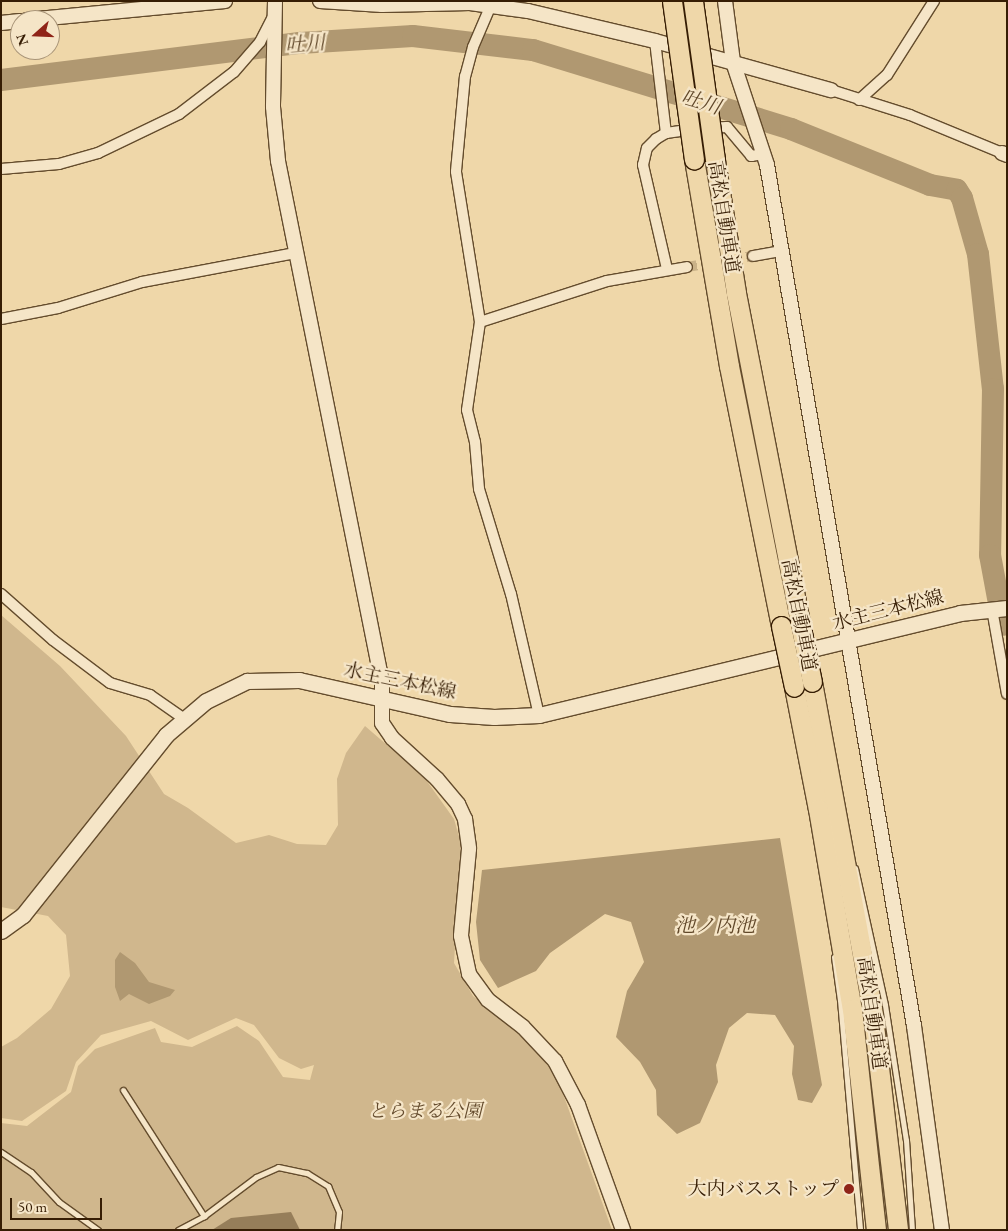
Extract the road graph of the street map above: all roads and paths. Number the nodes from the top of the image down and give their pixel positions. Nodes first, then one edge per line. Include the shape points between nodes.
1 (225, 1) edge
2 (275, 1) edge
3 (320, 1) edge
4 (672, 1) edge
5 (693, 1) edge
6 (725, 1) edge
7 (934, 1) edge
8 (491, 5) junction
9 (273, 16) junction
10 (60, 17) edge
11 (655, 41) junction
12 (733, 62) junction
13 (831, 90) joint
14 (860, 100) junction
15 (666, 133) junction
16 (763, 154) junction
17 (1005, 154) edge
18 (1, 168) edge
19 (780, 251) junction
20 (295, 253) junction
21 (753, 256) tunnel mouth
22 (687, 267) tunnel mouth
23 (667, 269) junction
24 (1, 319) edge
25 (480, 322) junction
26 (1, 594) edge
27 (999, 608) edge
28 (847, 642) junction
29 (1007, 694) edge
30 (382, 698) junction
31 (539, 715) junction
32 (183, 718) junction
33 (837, 805) junction
34 (818, 809) junction
35 (825, 897) dead end
36 (1, 931) edge
37 (833, 953) dead end
38 (123, 1090) dead end
39 (1, 1152) edge
40 (204, 1216) junction
41 (98, 1230) edge
42 (178, 1230) edge
43 (336, 1230) edge
44 (623, 1230) edge
45 (860, 1230) edge
46 (876, 1230) edge
47 (898, 1230) edge
48 (912, 1230) edge
49 (942, 1230) edge

1 - 10 street
2 - 9 street
3 - 8 street via 382,5
4 - 34 highway, 高松自動車道, bridge via 694,159 729,366
5 - 33 highway, 高松自動車道, bridge via 736,293
6 - 12 street
7 - 14 street via 887,75
8 - 11 street
8 - 25 street via 472,46 465,76 456,172
9 - 18 street via 260,42 234,72 179,114 98,153 59,164
9 - 20 street via 274,120
11 - 12 street
11 - 15 street
12 - 13 street
12 - 16 street
13 - 14 street
14 - 17 street via 910,115
15 - 16 street via 727,127 751,156
15 - 23 street via 647,148 643,165
16 - 19 street
19 - 21 street
19 - 28 street
20 - 24 street via 142,282 58,308
20 - 30 street via 382,682
22 - 23 street
23 - 25 street via 607,281
25 - 31 street via 467,404 475,442 479,489 511,594
26 - 32 street via 53,640 110,683 150,695
27 - 28 main road, 水主三本松線 via 960,613
27 - 29 street
28 - 31 main road, 水主三本松線
28 - 49 street via 916,1035
30 - 31 main road, 水主三本松線 via 450,714 494,717
30 - 32 main road, 水主三本松線 via 298,680 265,678 225,689
30 - 44 street via 380,715 386,731 448,791 465,819 469,849 461,936 469,974 488,1000 540,1043 566,1080
32 - 36 main road, 水主三本松線 via 23,914
33 - 47 highway, 高松自動車道 via 872,1008
33 - 48 lane via 861,889 885,1005 906,1140
34 - 35 lane
34 - 46 highway, 高松自動車道 via 852,1009
37 - 45 lane
38 - 40 lane
39 - 41 lane via 31,1172 59,1202
40 - 42 lane
40 - 43 lane via 256,1177 278,1167 307,1173 328,1186 339,1212

